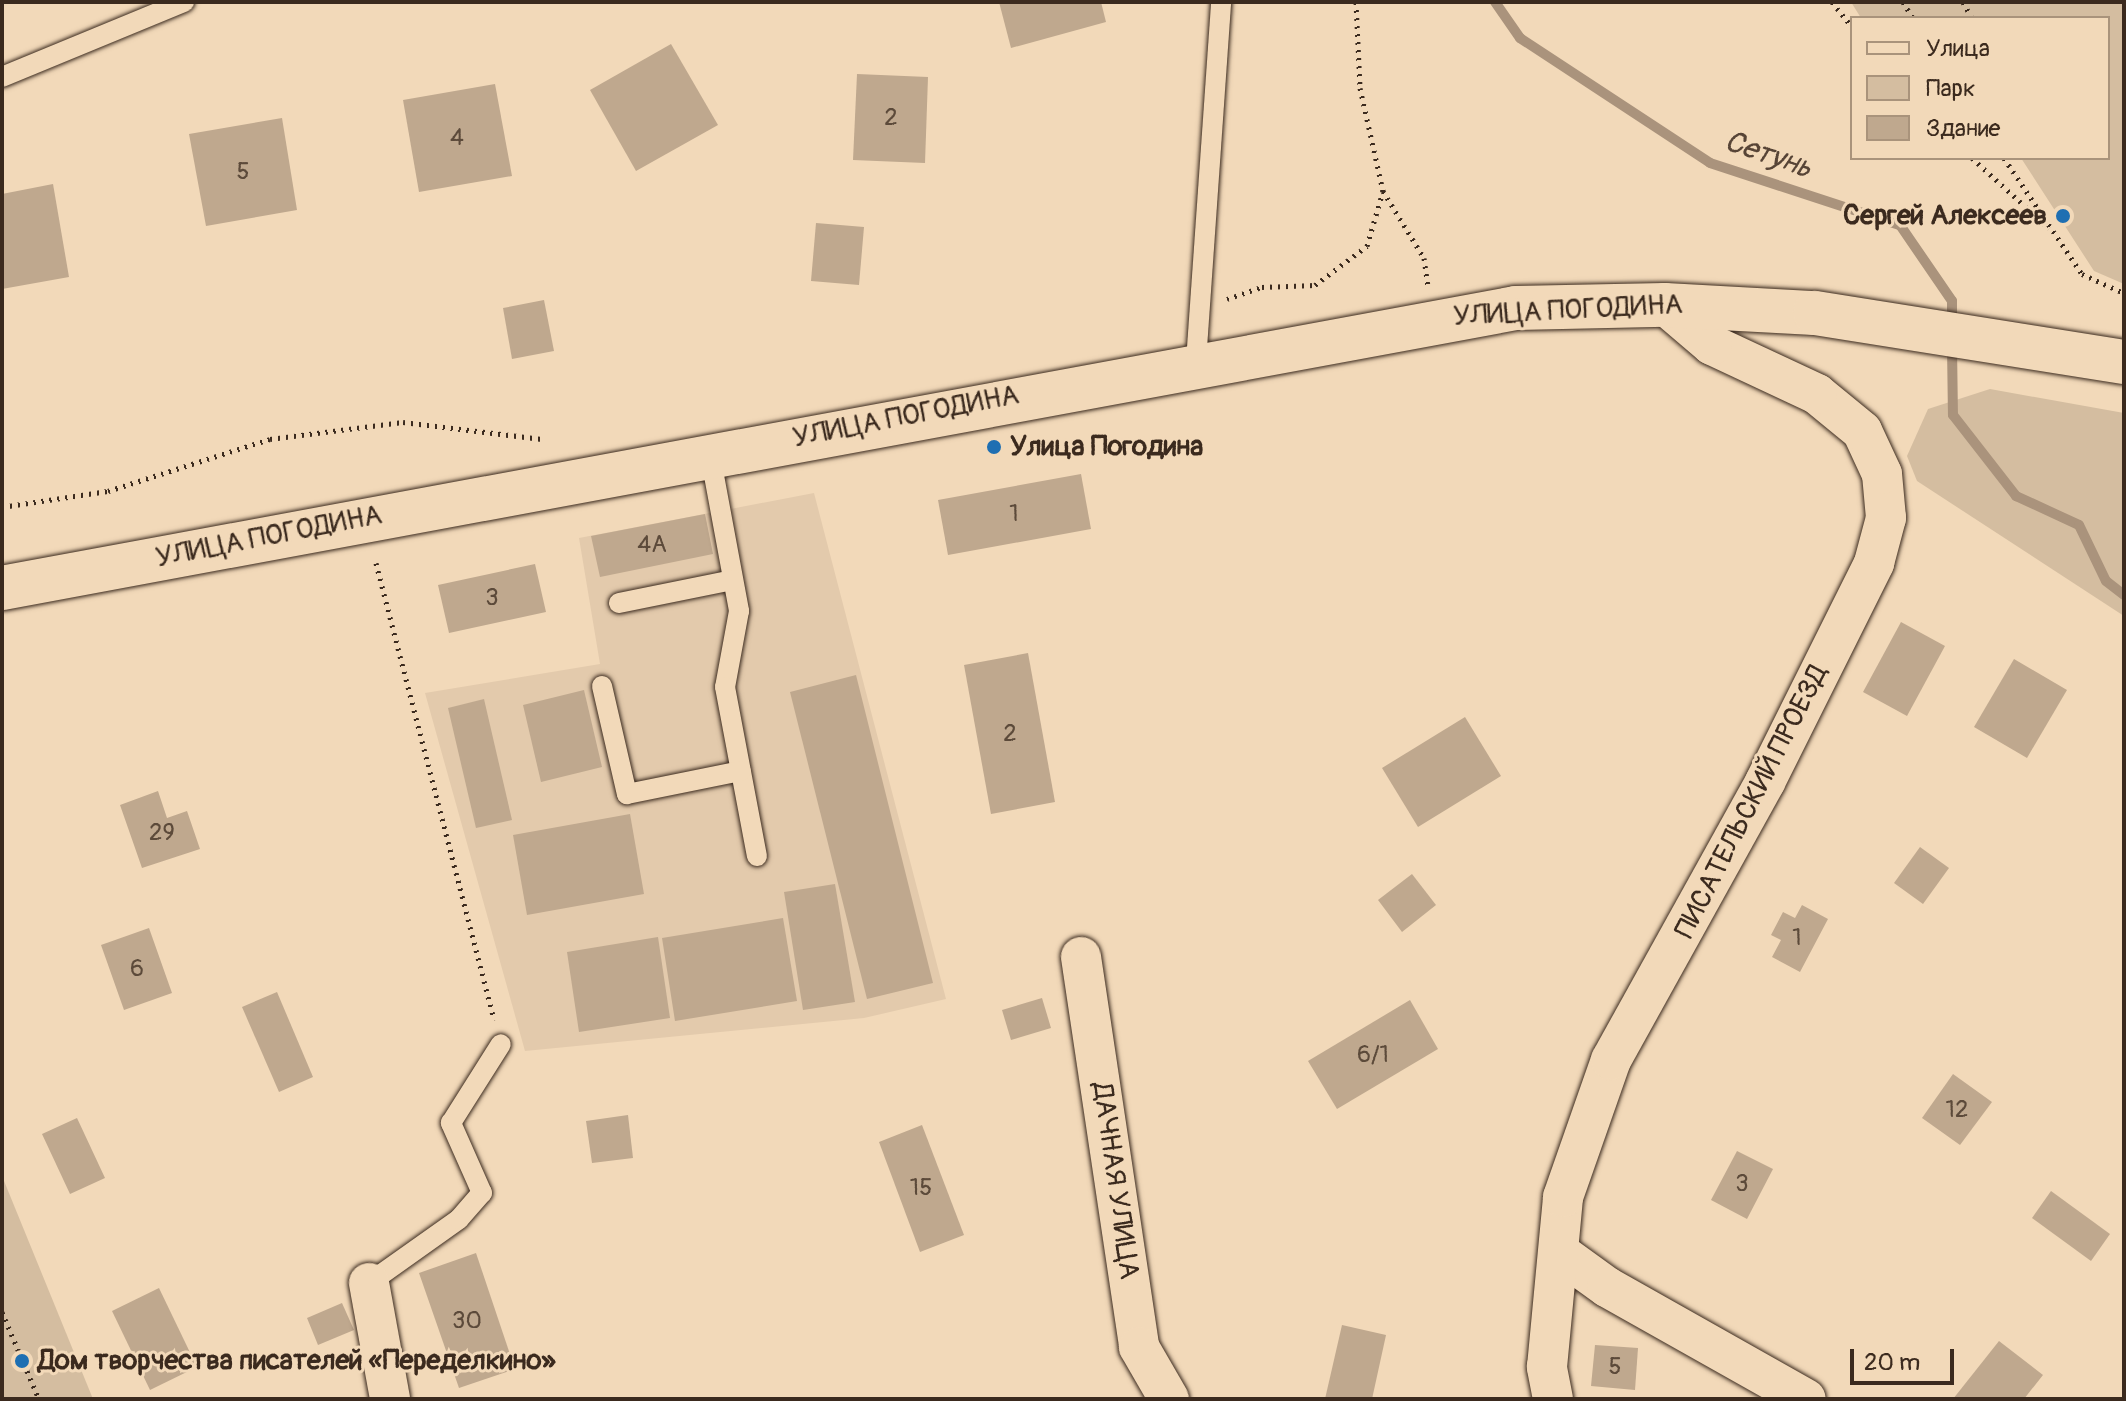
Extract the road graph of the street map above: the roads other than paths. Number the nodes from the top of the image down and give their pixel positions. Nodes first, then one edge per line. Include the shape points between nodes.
1 (184, 2) edge
2 (1221, 2) edge
3 (2, 77) edge
4 (1665, 305) junction
5 (1196, 362) junction
6 (2124, 362) edge
7 (710, 454) junction
8 (733, 580) junction
9 (2, 588) edge
10 (619, 603) dead end
11 (602, 686) dead end
12 (741, 771) junction
13 (757, 856) dead end
14 (1081, 957) dead end
15 (501, 1044) road end
16 (1560, 1253) junction
17 (369, 1283) joint
18 (390, 1399) edge
19 (1169, 1399) edge
20 (1553, 1399) edge
21 (1806, 1399) edge

1 - 3 lane
2 - 5 lane
4 - 5 main road, УЛИЦА ПОГОДИНА via 1501,310
4 - 6 main road, УЛИЦА ПОГОДИНА via 1815,313
4 - 16 street, ПИСАТЕЛЬСКИЙ ПРОЕЗД via 1712,345 1817,394 1862,431 1882,474 1886,518 1874,563 1765,782 1611,1060 1563,1197
5 - 7 main road, УЛИЦА ПОГОДИНА
7 - 8 lane
7 - 9 main road, УЛИЦА ПОГОДИНА
8 - 10 lane
8 - 12 lane via 739,611 725,687
11 - 12 lane via 627,794
12 - 13 lane
14 - 19 street, ДАЧНАЯ УЛИЦА via 1139,1347
15 - 17 lane via 451,1123 482,1193 459,1219
16 - 20 street, ПИСАТЕЛЬСКИЙ ПРОЕЗД via 1547,1367
16 - 21 street via 1607,1287
17 - 18 street

